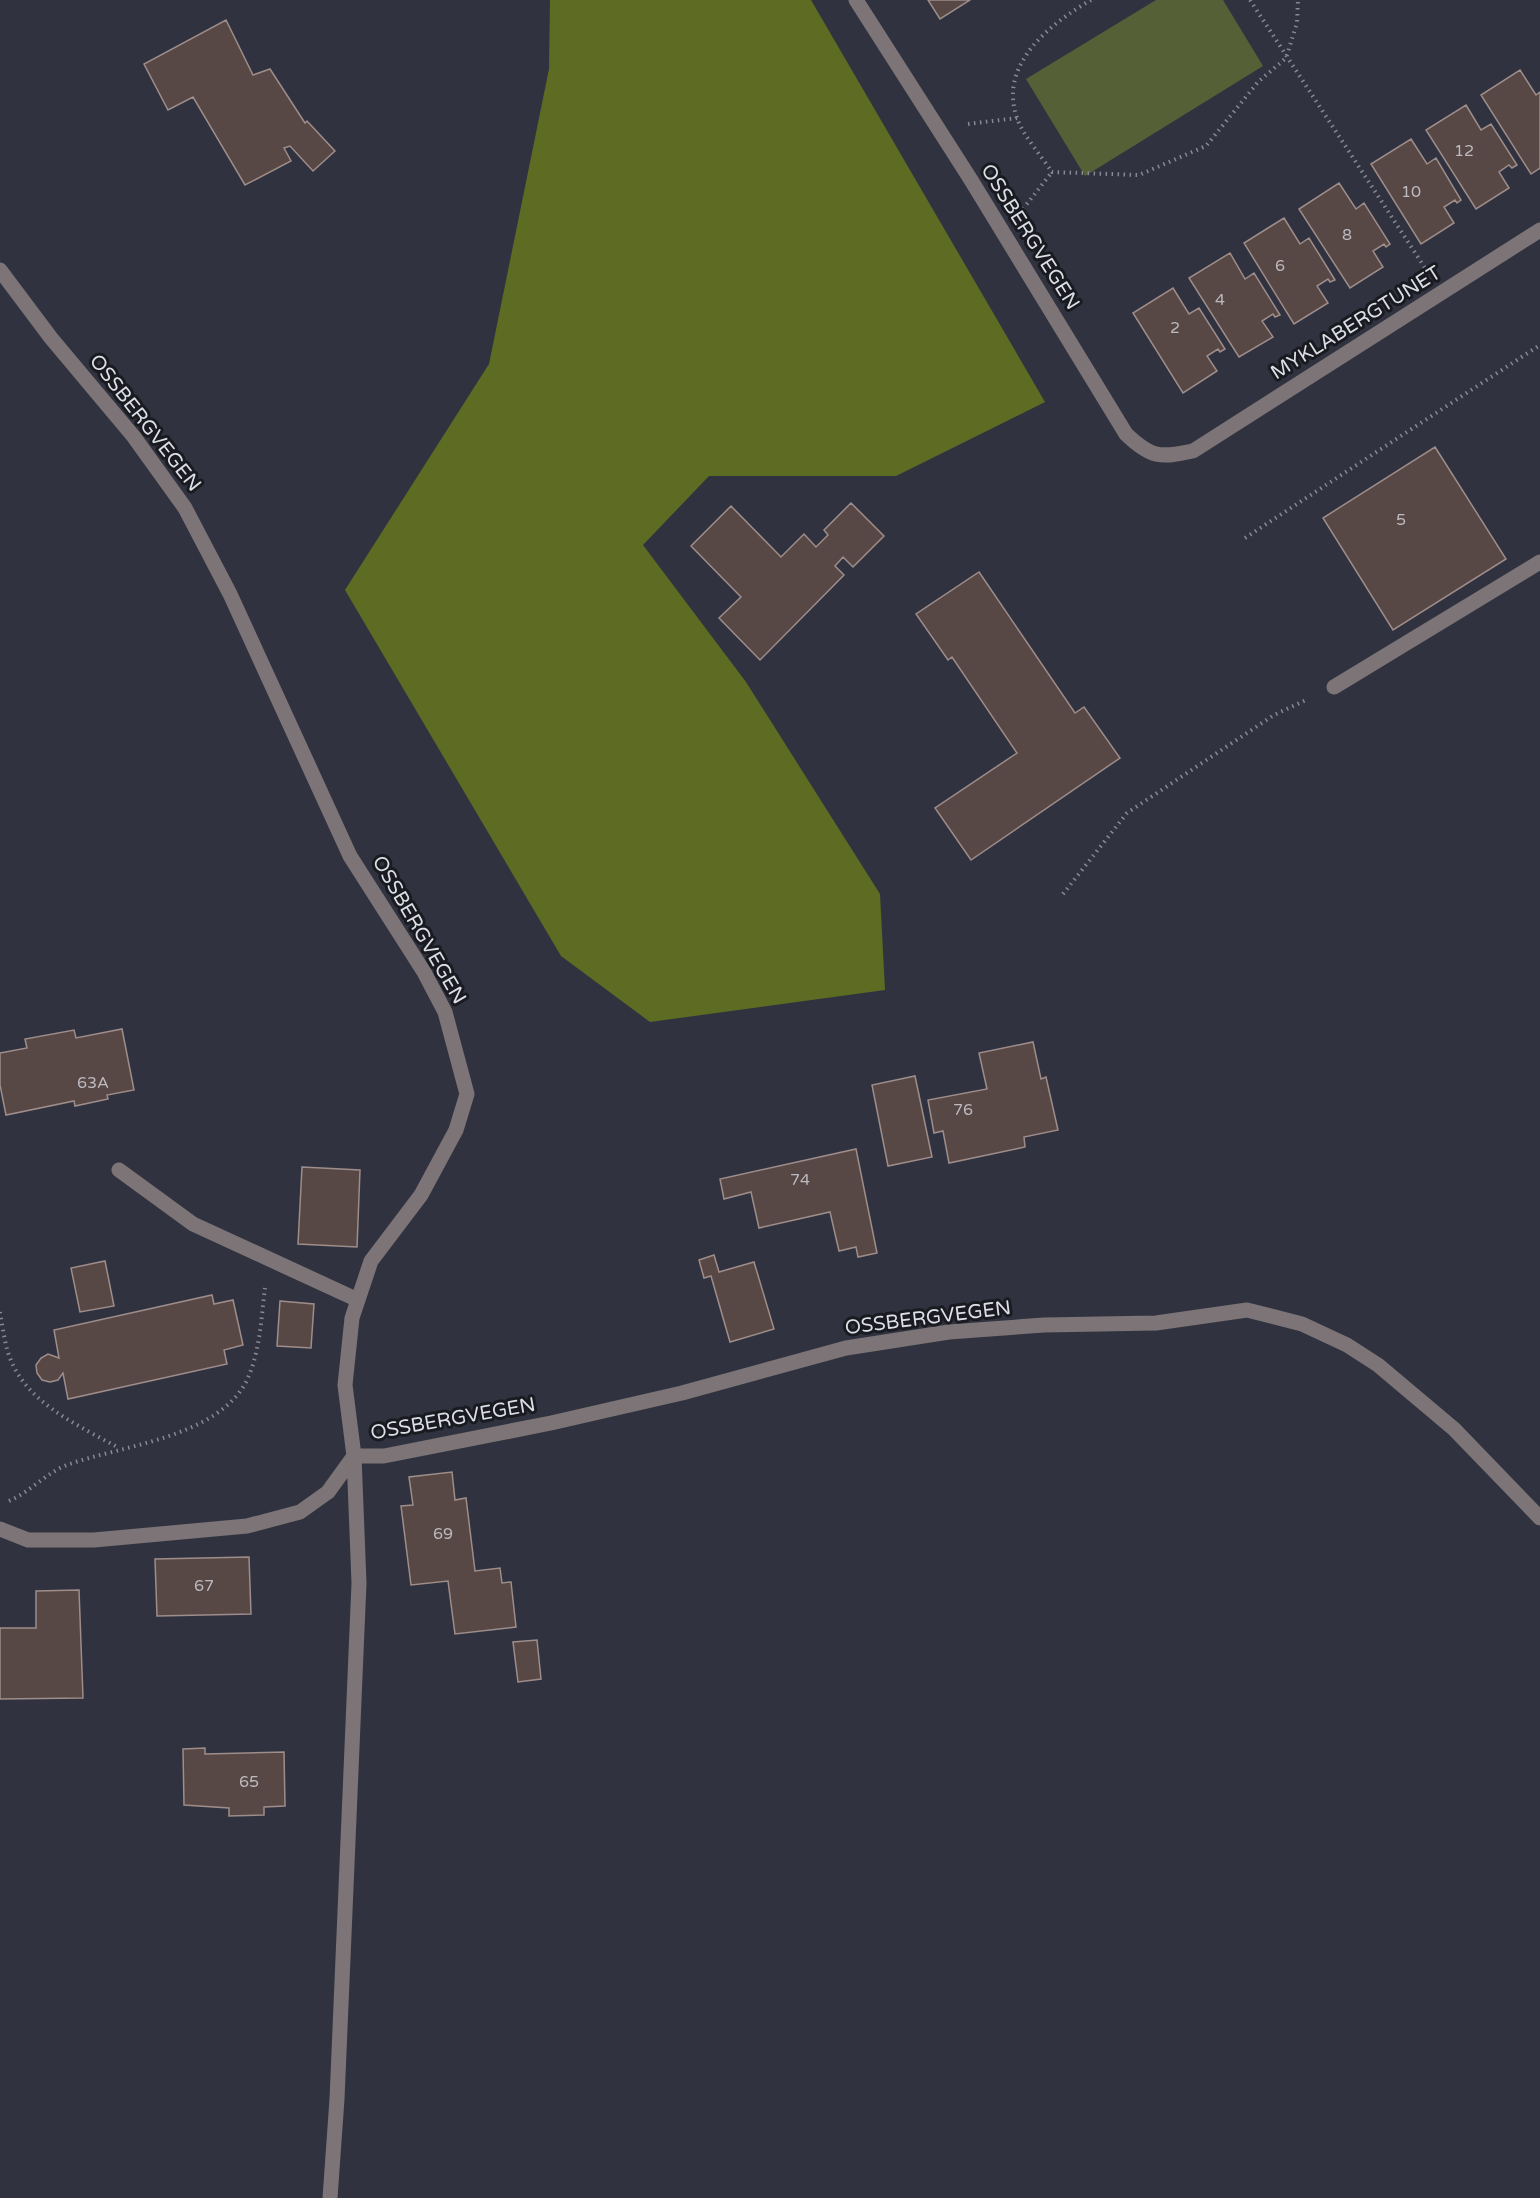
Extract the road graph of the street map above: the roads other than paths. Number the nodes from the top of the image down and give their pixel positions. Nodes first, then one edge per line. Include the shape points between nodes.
1 (856, 0) edge
2 (1540, 230) edge
3 (0, 270) edge
4 (1193, 451) joint
5 (1540, 562) edge
6 (1334, 687) road end
7 (119, 1170) dead end
8 (358, 1300) junction
9 (354, 1456) junction
10 (1540, 1518) edge
11 (0, 1529) edge
12 (330, 2198) edge

1 - 4 street, OSSBERGVEGEN via 1126,434 1144,452 1169,456
2 - 4 street, MYKLABERGTUNET
3 - 8 street, OSSBERGVEGEN via 134,437 185,508 230,594 351,856 445,1012 467,1094 456,1130 421,1195 371,1261
5 - 6 street
7 - 8 street via 193,1224
8 - 9 street, OSSBERGVEGEN via 352,1318 345,1385
9 - 10 street, OSSBERGVEGEN via 384,1456 551,1423 682,1393 846,1348 949,1332 1156,1323 1247,1310 1302,1324 1378,1365 1454,1429
9 - 11 street via 328,1492 300,1512 247,1526 94,1540 28,1540
9 - 12 street via 359,1583

